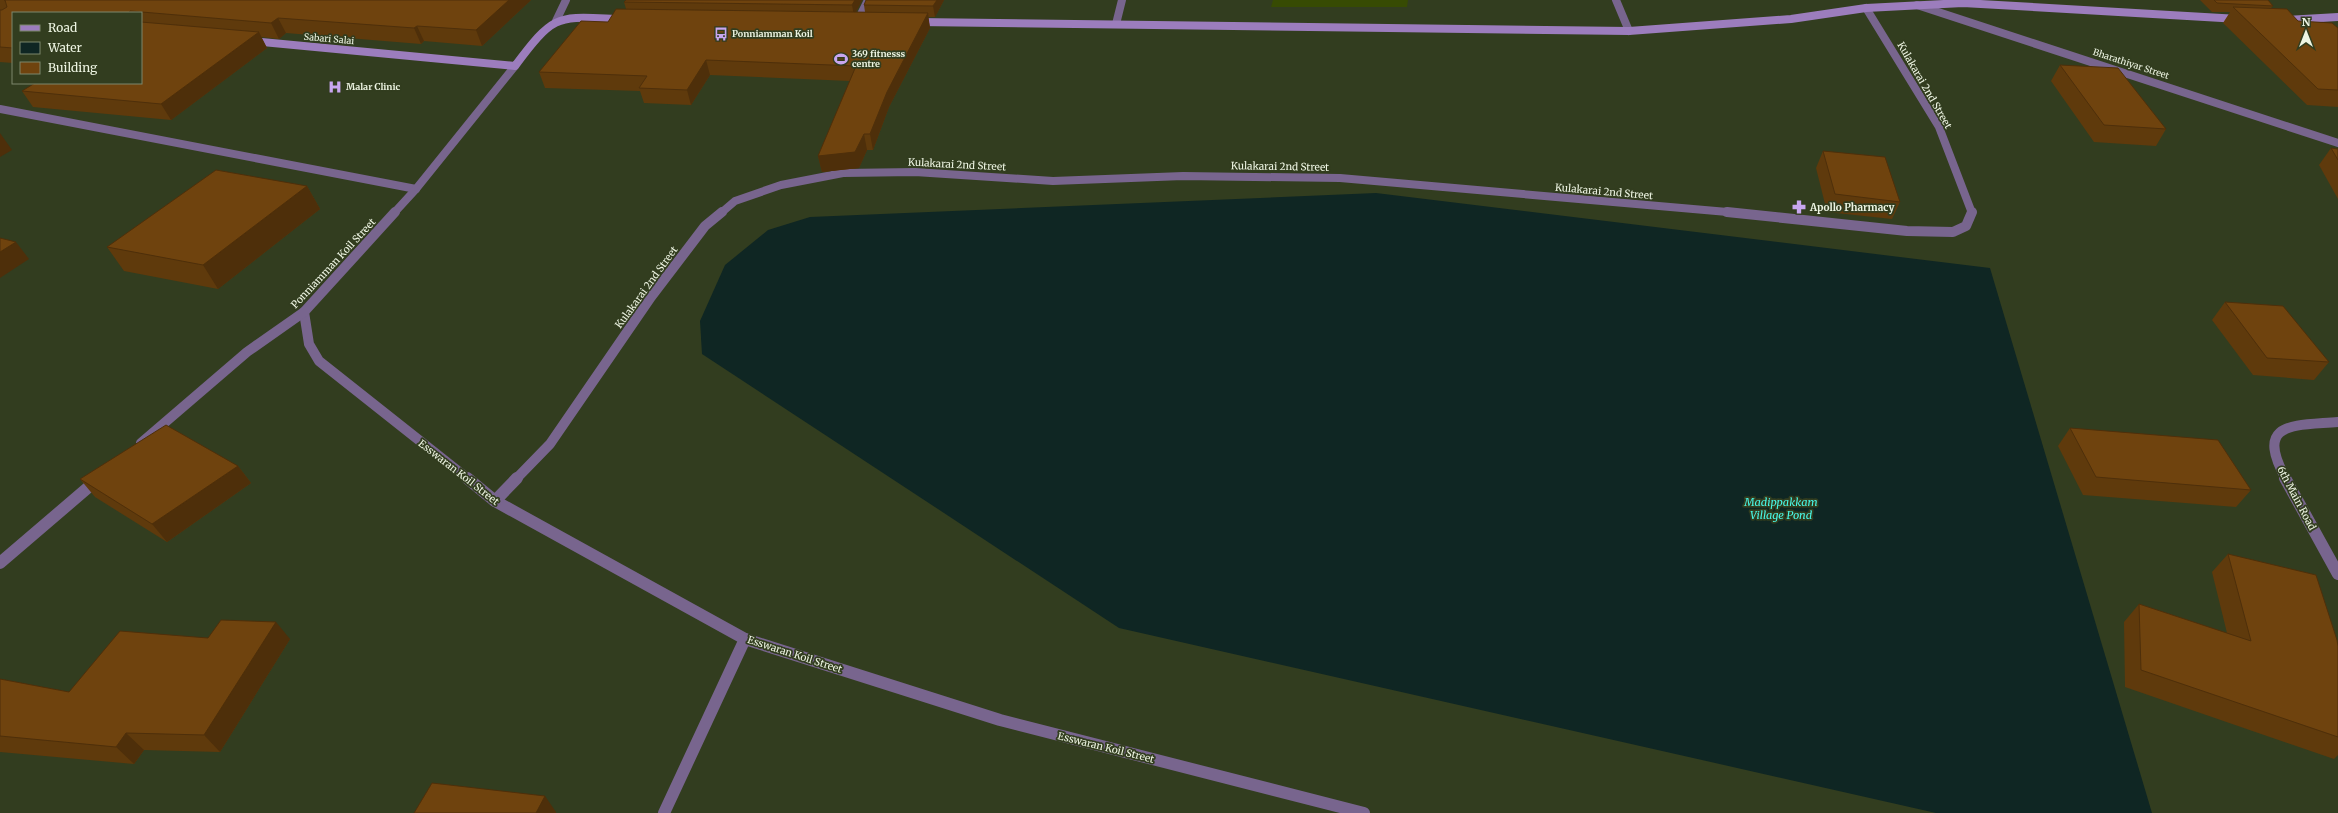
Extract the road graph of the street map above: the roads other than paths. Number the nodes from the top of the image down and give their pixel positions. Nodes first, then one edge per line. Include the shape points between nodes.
1 (566, 0) edge
2 (868, 0) edge
3 (1122, 0) edge
4 (1616, 0) edge
5 (1917, 5) junction
6 (1866, 8) junction
7 (2338, 17) edge
8 (630, 19) edge
9 (2245, 19) edge
10 (2276, 20) edge
11 (556, 21) junction
12 (849, 22) edge
13 (857, 22) junction
14 (865, 22) edge
15 (912, 22) edge
16 (1116, 24) junction
17 (1629, 31) junction
18 (244, 40) edge
19 (515, 66) junction
20 (0, 109) edge
21 (2338, 143) edge
22 (416, 189) junction
23 (304, 312) junction
24 (2338, 422) edge
25 (133, 450) edge
26 (109, 470) edge
27 (495, 501) junction
28 (0, 563) edge
29 (2338, 574) edge
30 (746, 639) junction
31 (664, 813) edge
32 (1364, 813) edge

1 - 11 street, Ponniamman Koil Street
2 - 13 street
3 - 16 street
4 - 17 street
5 - 6 main road
5 - 9 main road via 1963,3 2061,7
5 - 21 street, Bharathiyar Street
6 - 17 main road via 1791,19
6 - 27 street, Kulakarai 2nd Street via 1939,127 1972,212 1966,226 1953,232 1907,231 1739,213 1340,178 1183,176 1053,181 915,172 836,174 781,184 735,201 705,226 651,297 550,444
7 - 10 main road
8 - 11 main road via 570,18
11 - 19 main road, Ponniamman Koil Street via 544,29
12 - 13 main road
13 - 14 main road
15 - 16 main road
16 - 17 main road
18 - 19 main road, Sabari Salai
19 - 22 street, Ponniamman Koil Street
20 - 22 street
22 - 23 street, Ponniamman Koil Street
23 - 25 street, Ponniamman Koil Street via 247,352
23 - 27 street, Esswaran Koil Street via 309,344 319,361
24 - 29 street, 6th Main Road via 2289,426 2278,432 2273,444 2278,465
26 - 28 street
27 - 30 street, Esswaran Koil Street
30 - 31 street
30 - 32 street, Esswaran Koil Street via 1000,720

